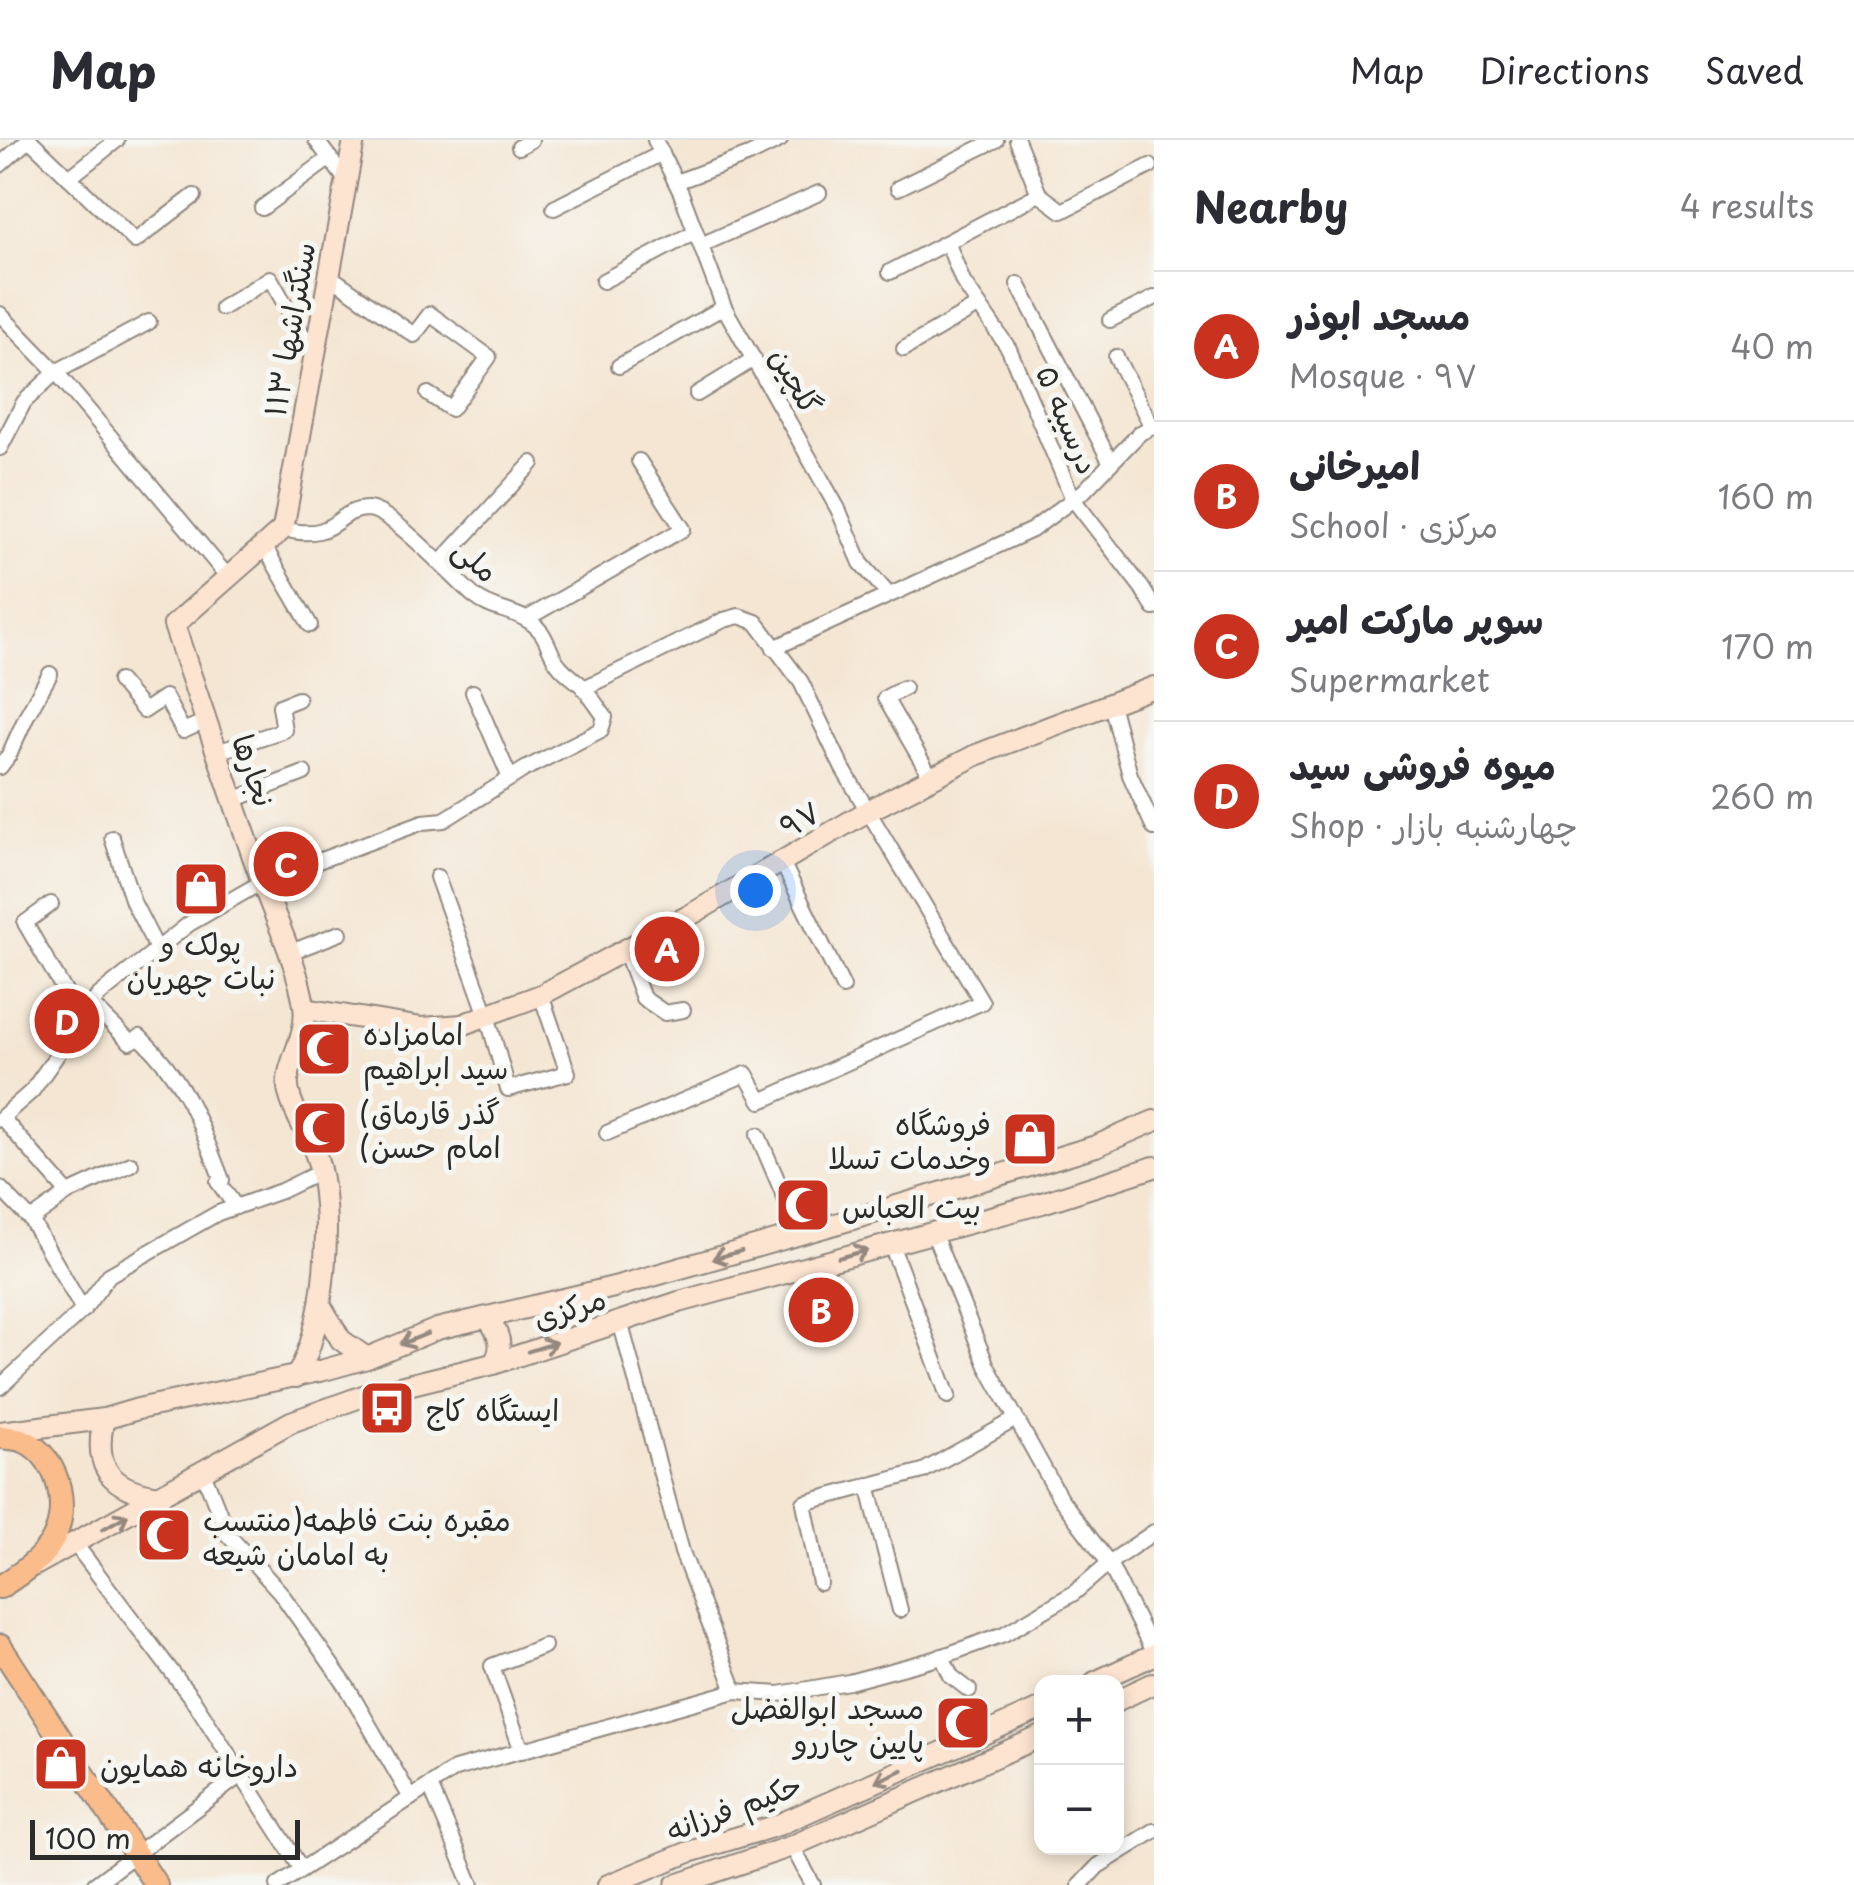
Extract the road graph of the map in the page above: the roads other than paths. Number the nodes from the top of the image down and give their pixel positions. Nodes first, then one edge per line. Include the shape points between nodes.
1 (29, 140) edge
2 (117, 140) edge
3 (316, 140) edge
4 (354, 140) edge
5 (780, 140) edge
6 (996, 140) edge
7 (1018, 140) edge
8 (659, 146) edge
9 (330, 158) junction
10 (0, 166) edge
11 (1150, 166) dead end
12 (70, 178) junction
13 (346, 180) junction
14 (676, 182) junction
15 (898, 188) dead end
16 (819, 194) dead end
17 (1039, 194) junction
18 (194, 196) dead end
19 (262, 208) dead end
20 (554, 208) dead end
21 (698, 239) junction
22 (948, 244) junction
23 (890, 272) dead end
24 (328, 274) junction
25 (603, 282) dead end
26 (1018, 284) dead end
27 (1154, 298) edge
28 (978, 305) junction
29 (724, 307) junction
30 (222, 308) dead end
31 (0, 314) edge
32 (1110, 320) dead end
33 (149, 322) dead end
34 (904, 350) dead end
35 (314, 353) junction
36 (1116, 358) dead end
37 (754, 359) junction
38 (619, 366) dead end
39 (56, 372) junction
40 (428, 394) dead end
41 (697, 394) dead end
42 (1153, 426) edge
43 (0, 448) edge
44 (639, 460) dead end
45 (532, 463) dead end
46 (1111, 463) junction
47 (1078, 495) junction
48 (283, 529) junction
49 (264, 546) junction
50 (441, 562) junction
51 (228, 577) junction
52 (1148, 583) edge
53 (889, 595) junction
54 (1154, 608) edge
55 (526, 619) junction
56 (310, 625) dead end
57 (774, 648) junction
58 (50, 674) dead end
59 (119, 681) dead end
60 (1154, 687) edge
61 (584, 688) junction
62 (904, 688) dead end
63 (473, 692) dead end
64 (298, 699) dead end
65 (1111, 704) junction
66 (206, 720) junction
67 (216, 752) junction
68 (0, 767) edge
69 (304, 773) dead end
70 (510, 778) junction
71 (931, 778) junction
72 (233, 800) junction
73 (868, 811) junction
74 (1154, 828) edge
75 (112, 838) dead end
76 (782, 862) junction
77 (438, 878) dead end
78 (262, 882) junction
79 (51, 904) dead end
80 (340, 934) dead end
81 (157, 949) junction
82 (625, 950) junction
83 (290, 952) junction
84 (843, 987) dead end
85 (541, 995) junction
86 (92, 1005) junction
87 (304, 1009) junction
88 (683, 1010) dead end
89 (487, 1016) junction
90 (81, 1019) junction
91 (1, 1119) edge
92 (1154, 1121) edge
93 (607, 1133) dead end
94 (758, 1135) dead end
95 (131, 1164) dead end
96 (1154, 1167) edge
97 (320, 1172) junction
98 (0, 1188) edge
99 (68, 1194) junction
100 (236, 1206) junction
101 (31, 1220) junction
102 (933, 1232) junction
103 (800, 1233) junction
104 (891, 1244) junction
105 (321, 1306) junction
106 (84, 1310) junction
107 (488, 1319) junction
108 (620, 1322) junction
109 (366, 1358) junction
110 (493, 1364) junction
111 (296, 1377) junction
112 (0, 1387) edge
113 (948, 1396) dead end
114 (1016, 1419) junction
115 (104, 1420) junction
116 (0, 1434) edge
117 (203, 1472) junction
118 (868, 1485) junction
119 (160, 1496) junction
120 (1154, 1532) edge
121 (75, 1544) junction
122 (1109, 1563) junction
123 (29, 1568) junction
124 (820, 1583) dead end
125 (0, 1587) edge
126 (900, 1610) dead end
127 (0, 1646) edge
128 (544, 1646) dead end
129 (1154, 1654) edge
130 (942, 1656) junction
131 (1110, 1675) edge
132 (1154, 1683) edge
133 (969, 1690) dead end
134 (735, 1691) junction
135 (1124, 1697) edge
136 (1034, 1712) edge
137 (1034, 1740) edge
138 (522, 1751) junction
139 (242, 1774) junction
140 (430, 1786) junction
141 (411, 1798) junction
142 (1154, 1831) edge
143 (792, 1846) junction
144 (136, 1854) junction
145 (301, 1868) junction
146 (702, 1880) edge
147 (94, 1885) edge
148 (156, 1885) edge
149 (278, 1885) edge
150 (472, 1885) edge
151 (608, 1885) edge
152 (676, 1885) edge
153 (814, 1885) edge
154 (1080, 1885) edge

1 - 10 street
1 - 12 street
2 - 12 street
3 - 9 street
4 - 13 street, سنگتراشها ۱۱۳
5 - 14 street
6 - 15 street
7 - 17 street
8 - 14 street, گلچین
8 - 20 street
9 - 13 street
9 - 19 street
11 - 17 street via 1062,210
12 - 18 street via 136,241
13 - 24 street, سنگتراشها ۱۱۳
14 - 21 street, گلچین
16 - 21 street
17 - 22 street
21 - 25 street
21 - 29 street, گلچین
22 - 23 street
22 - 28 street, درسیبه ۵
24 - 35 street, سنگتراشها ۱۱۳
24 - 40 street via 414,335 430,314 489,358 451,409
26 - 46 street
27 - 32 street
28 - 34 street
28 - 47 street, درسیبه ۵ via 1009,349
29 - 37 street, گلچین
29 - 38 street
30 - 35 street via 270,278
31 - 39 street
33 - 39 street
35 - 48 street, سنگتراشها ۱۱۳
36 - 42 street
37 - 41 street
37 - 53 street, گلچین via 861,563
39 - 43 street via 24,402
39 - 51 street
42 - 46 street
44 - 55 street via 683,528
45 - 50 street
46 - 47 street
47 - 52 street, درسیبه ۵
47 - 53 street via 1032,530
48 - 49 street, نجارها
48 - 50 street, ملی via 318,534 367,509 380,512
49 - 51 street, نجارها
49 - 56 street
50 - 55 street, ملی via 476,598
51 - 66 street, نجارها via 174,625
52 - 54 street, درسیبه ۵
53 - 57 street
55 - 61 street
57 - 61 street via 756,622 739,616
57 - 73 street via 801,682
58 - 68 street
59 - 66 street via 144,711 166,698 183,731
60 - 65 street, ۹۷
61 - 70 street via 605,717 601,730
62 - 71 street via 884,698
63 - 70 street
64 - 67 street via 280,706 284,730
65 - 71 street, ۹۷
65 - 74 street via 1130,775
66 - 67 street, نجارها
67 - 72 street, نجارها
69 - 72 street
70 - 78 street via 444,820
71 - 73 street, ۹۷
72 - 78 street, نجارها
73 - 76 street, ۹۷
73 - 93 street via 982,1002 761,1102 746,1074
75 - 81 street
76 - 82 street, ۹۷
76 - 84 street
77 - 89 street
78 - 81 street
78 - 83 street, نجارها
79 - 90 street via 25,922
80 - 83 street
81 - 86 street
82 - 85 street, ۹۷
82 - 88 street via 643,998 665,1013
83 - 87 street, نجارها
85 - 89 street, ۹۷
85 - 89 street via 568,1072 508,1089
86 - 90 street
86 - 100 street via 130,1042 140,1037 164,1060 188,1095 218,1182
87 - 89 street, ۹۷ via 422,1028
87 - 97 street, نجارها via 288,1091
90 - 91 street via 32,1091
91 - 99 street
92 - 103 street, مرکزی via 1096,1146
94 - 103 street
95 - 99 street
96 - 102 street, مرکزی
97 - 100 street
97 - 105 street, نجارها
98 - 101 street
99 - 101 street
100 - 106 street via 109,1275
101 - 106 street
102 - 104 street, مرکزی
102 - 114 street via 987,1366
103 -> 107 street, مرکزی
108 -> 104 street, مرکزی
104 - 113 street
105 - 109 street via 341,1340
105 - 111 street, نجارها
106 - 112 street
107 -> 109 street, مرکزی via 438,1329
107 - 110 street via 500,1344
110 -> 108 street, مرکزی
108 - 134 street via 682,1552
109 - 111 street, مرکزی
110 - 117 street, مرکزی via 291,1422
111 - 115 street, مرکزی
114 - 118 street via 923,1470
114 - 122 street via 1060,1498
115 - 116 street, مرکزی
115 - 119 street via 98,1442 110,1475 132,1492
116 - 123 main road via 26,1442 51,1467 59,1487 57,1529
117 - 119 street, مرکزی
117 - 141 street via 228,1535 280,1592 347,1687
118 - 124 street via 804,1503
118 - 126 street
121 -> 119 street, مرکزی
120 - 122 street
121 - 123 street, مرکزی
121 - 139 street
122 - 129 street
122 - 130 street via 1074,1594 1004,1634
123 - 125 main road
127 - 144 main road
128 - 138 street via 492,1666
129 - 131 street
130 - 133 street via 951,1676
130 - 134 street via 779,1694
132 - 135 street
134 - 138 street
136 -> 151 street, حکیم فرزانه via 778,1824
137 - 143 street, حکیم فرزانه
138 - 140 street via 455,1769
139 - 144 street
139 - 145 street
140 - 141 street
140 - 150 street
141 - 145 street
142 - 154 street
143 - 146 street, حکیم فرزانه
143 - 153 street
144 - 147 street
144 - 148 main road
145 - 149 street
146 - 152 street, حکیم فرزانه

